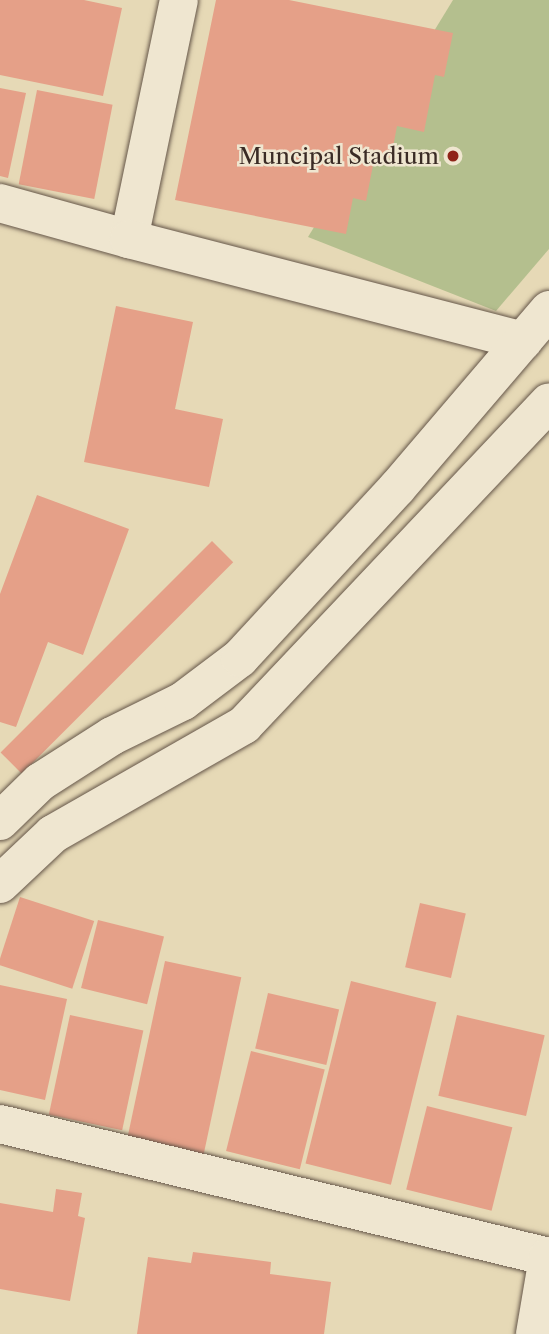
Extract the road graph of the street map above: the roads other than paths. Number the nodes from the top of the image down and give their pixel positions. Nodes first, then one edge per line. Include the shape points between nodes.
1 (179, 0) edge
2 (0, 203) edge
3 (129, 239) junction
4 (549, 310) edge
5 (523, 341) junction
6 (549, 403) edge
7 (0, 821) edge
8 (0, 884) edge
9 (0, 1124) edge
10 (548, 1257) edge
11 (535, 1334) edge

1 - 3 street
2 - 3 street
3 - 5 street
4 - 5 street
5 - 7 street via 397,488 240,658 183,701 112,736 40,782
6 - 8 street via 244,725 53,834
9 - 10 street
10 - 11 street

